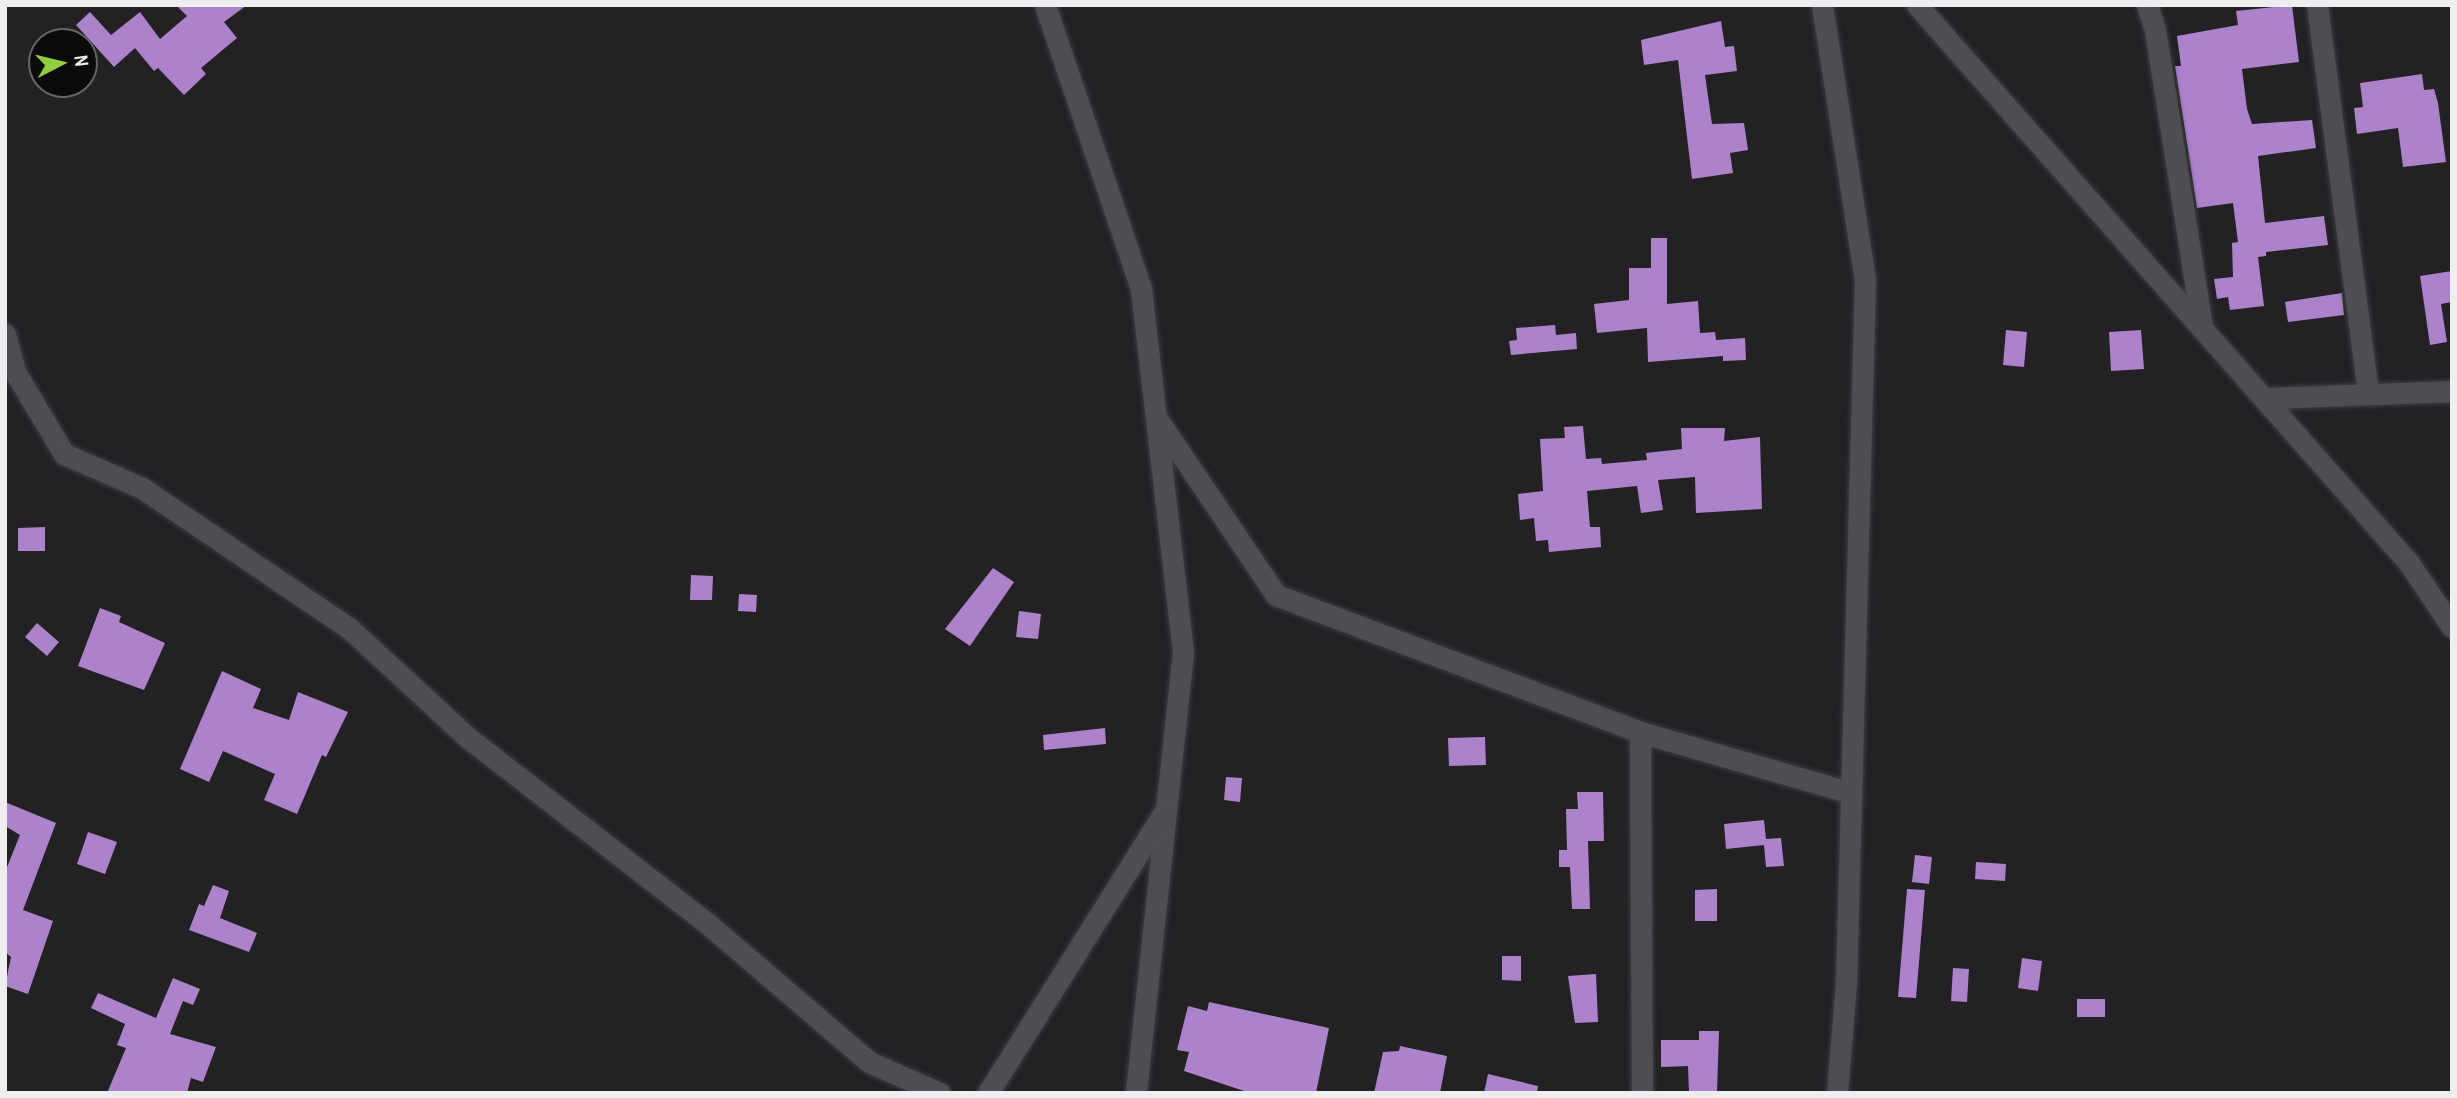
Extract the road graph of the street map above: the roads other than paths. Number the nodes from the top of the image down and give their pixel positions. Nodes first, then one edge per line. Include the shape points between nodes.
1 (1045, 5) edge
2 (1822, 5) edge
3 (1917, 5) edge
4 (2147, 5) edge
5 (2317, 5) edge
6 (2202, 326) junction
7 (5, 334) edge
8 (2452, 391) edge
9 (2368, 394) junction
10 (2265, 398) junction
11 (1156, 417) junction
12 (2452, 627) edge
13 (1640, 732) junction
14 (1851, 793) junction
15 (1168, 806) junction
16 (940, 1093) edge
17 (988, 1093) edge
18 (1136, 1093) edge
19 (1642, 1093) edge
20 (1837, 1093) edge

1 - 11 street via 1141,289
2 - 14 street via 1865,281
3 - 6 street
4 - 6 street via 2155,30
5 - 9 street
6 - 10 street
7 - 16 street via 15,372 64,454 142,488 349,628 467,737 707,923 869,1062
8 - 9 street
9 - 10 street
10 - 12 street via 2409,563
11 - 13 street via 1276,596
11 - 15 street via 1183,652
13 - 14 street
13 - 19 street
14 - 20 street via 1846,982
15 - 17 street
15 - 18 street

